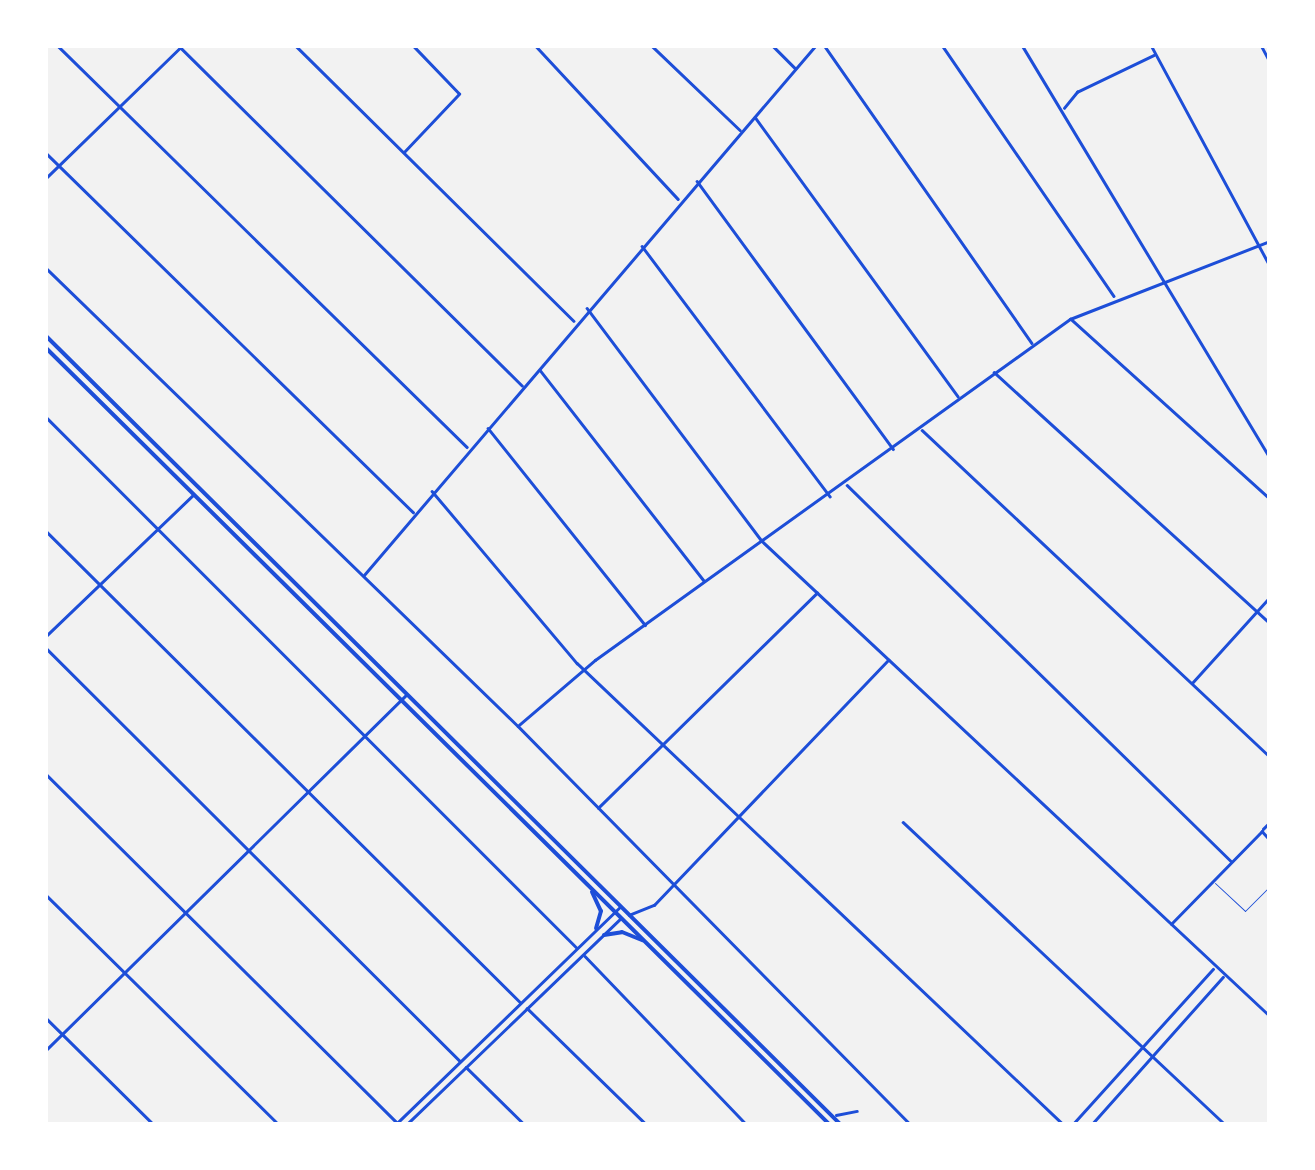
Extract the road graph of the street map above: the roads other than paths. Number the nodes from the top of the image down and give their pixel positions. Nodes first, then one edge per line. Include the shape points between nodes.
1 (57, 45) edge
2 (295, 45) edge
3 (412, 45) edge
4 (535, 45) edge
5 (652, 45) edge
6 (772, 45) edge
7 (816, 45) edge
8 (824, 45) edge
9 (942, 45) edge
10 (1022, 45) edge
11 (1151, 45) edge
12 (1261, 45) edge
13 (180, 46) edge
14 (1156, 54) junction
15 (1270, 62) edge
16 (796, 69) junction
17 (120, 106) junction
18 (1062, 110) junction
19 (755, 116) junction
20 (741, 131) junction
21 (45, 152) edge
22 (403, 153) junction
23 (58, 165) junction
24 (45, 179) edge
25 (696, 180) junction
26 (679, 200) junction
27 (1270, 242) edge
28 (642, 245) junction
29 (1258, 246) junction
30 (1270, 266) edge
31 (45, 267) edge
32 (1166, 279) junction
33 (1115, 297) junction
34 (587, 308) junction
35 (1070, 319) junction
36 (575, 322) junction
37 (45, 335) edge
38 (1033, 344) junction
39 (45, 347) edge
40 (538, 368) junction
41 (992, 371) junction
42 (522, 386) junction
43 (959, 397) junction
44 (45, 416) edge
45 (488, 427) junction
46 (922, 430) junction
47 (468, 448) junction
48 (894, 450) junction
49 (1270, 458) edge
50 (847, 485) junction
51 (432, 492) junction
52 (194, 494) junction
53 (831, 496) junction
54 (1270, 499) edge
55 (414, 513) junction
56 (156, 527) junction
57 (45, 530) edge
58 (762, 541) junction
59 (363, 576) junction
60 (705, 582) junction
61 (101, 585) junction
62 (817, 592) junction
63 (1270, 597) edge
64 (1256, 610) junction
65 (1270, 624) edge
66 (646, 626) junction
67 (45, 637) edge
68 (45, 646) edge
69 (367, 655) junction
70 (889, 659) junction
71 (361, 660) junction
72 (584, 669) junction
73 (1190, 684) junction
74 (407, 694) junction
75 (401, 700) junction
76 (518, 726) junction
77 (369, 733) junction
78 (663, 745) junction
79 (1270, 757) edge
80 (45, 772) edge
81 (308, 792) junction
82 (597, 810) junction
83 (737, 814) junction
84 (903, 822) dead end
85 (1270, 822) edge
86 (1262, 830) junction
87 (1270, 840) edge
88 (248, 850) junction
89 (1231, 861) junction
90 (588, 874) junction
91 (582, 880) junction
92 (1213, 880) junction
93 (674, 883) junction
94 (1270, 886) edge
95 (589, 888) junction
96 (45, 894) edge
97 (621, 906) junction
98 (184, 910) junction
99 (614, 912) junction
100 (628, 914) junction
101 (621, 918) junction
102 (1170, 926) junction
103 (596, 928) junction
104 (604, 934) junction
105 (645, 942) junction
106 (577, 948) junction
107 (584, 955) junction
108 (1214, 968) junction
109 (124, 972) junction
110 (1224, 975) junction
111 (520, 1002) junction
112 (527, 1008) junction
113 (1270, 1016) edge
114 (45, 1018) edge
115 (62, 1034) junction
116 (1142, 1047) junction
117 (45, 1051) edge
118 (1152, 1057) junction
119 (460, 1061) junction
120 (466, 1067) junction
121 (858, 1112) dead end
122 (833, 1118) junction
123 (400, 1124) edge
124 (828, 1124) edge
125 (154, 1125) edge
126 (279, 1125) edge
127 (525, 1125) edge
128 (647, 1125) edge
129 (747, 1125) edge
130 (841, 1125) edge
131 (911, 1125) edge
132 (1064, 1125) edge
133 (1072, 1125) edge
134 (1091, 1125) edge
135 (1226, 1125) edge

1 - 17 street
2 - 22 street
3 - 22 street via 460,94
4 - 26 street
5 - 20 street
6 - 16 street
7 - 16 street
8 - 38 street
9 - 33 street
10 - 18 street
11 - 14 street
12 - 15 street
13 - 17 street
13 - 42 street
14 - 18 street via 1076,92
14 - 29 street
16 - 19 street
17 - 23 street
17 - 47 street
18 - 32 street
19 - 20 street
19 - 43 street
20 - 25 street
21 - 23 street
22 - 36 street
23 - 24 street
23 - 55 street
25 - 26 street
25 - 48 street
26 - 28 street
27 - 29 street
28 - 34 street
28 - 53 street
29 - 30 street
29 - 32 street
31 - 59 street
32 - 33 street
32 - 49 street
33 - 35 street
34 - 36 street
34 - 58 street
35 - 38 street
35 - 54 street
36 - 40 street
37 - 69 main road
38 - 41 street
39 - 52 main road
40 - 42 street
40 - 60 street
41 - 43 street
41 - 64 street
42 - 45 street
43 - 46 street
44 - 56 street
45 - 47 street
45 - 66 street
46 - 48 street
46 - 73 street
47 - 51 street
48 - 50 street
50 - 53 street
50 - 89 street
51 - 55 street
51 - 72 street
52 - 56 street
52 - 71 main road
53 - 58 street
55 - 59 street
56 - 61 street
56 - 77 street
57 - 61 street
58 - 60 street
58 - 62 street
59 - 76 street
60 - 66 street
61 - 67 street
61 - 81 street
62 - 70 street
62 - 78 street
63 - 64 street
64 - 65 street
64 - 73 street
66 - 72 street
68 - 88 street
69 - 71 main road
69 - 74 main road
70 - 83 street
70 - 102 street
71 - 75 main road
72 - 76 street
72 - 78 street
73 - 79 street
74 - 75 street
74 - 90 main road
75 - 77 street
75 - 91 main road
76 - 82 street
77 - 81 street
77 - 106 street
78 - 82 street
78 - 83 street
80 - 98 street
81 - 88 street
81 - 111 street
82 - 93 street
83 - 93 street
83 - 132 street
84 - 116 street
85 - 86 street
86 - 87 street
86 - 89 street
88 - 98 street
88 - 119 street
89 - 92 street
90 - 91 main road
90 - 97 main road
91 - 95 main road
92 - 94 lane via 1245,911
92 - 102 street
93 - 100 street via 636,916
93 - 131 street
95 - 99 main road
95 - 103 main road via 601,910
96 - 109 street
97 - 99 street
97 - 100 main road
98 - 109 street
98 - 123 street
99 - 101 main road
99 - 103 street
100 - 101 street
100 - 122 main road
101 - 104 street
101 - 105 main road
102 - 108 street
103 - 106 street
104 - 105 main road via 622,932
104 - 107 street
105 - 124 main road
106 - 111 street
107 - 112 street
107 - 129 street
108 - 110 street
108 - 116 street
109 - 115 street
109 - 126 street
110 - 113 street
110 - 118 street
111 - 119 street
112 - 120 street
112 - 128 street
114 - 115 street
115 - 117 street
115 - 125 street
116 - 118 street
116 - 133 street
118 - 134 street
118 - 135 street
119 - 123 street
120 - 123 street
120 - 127 street
121 - 122 street
122 - 130 main road

